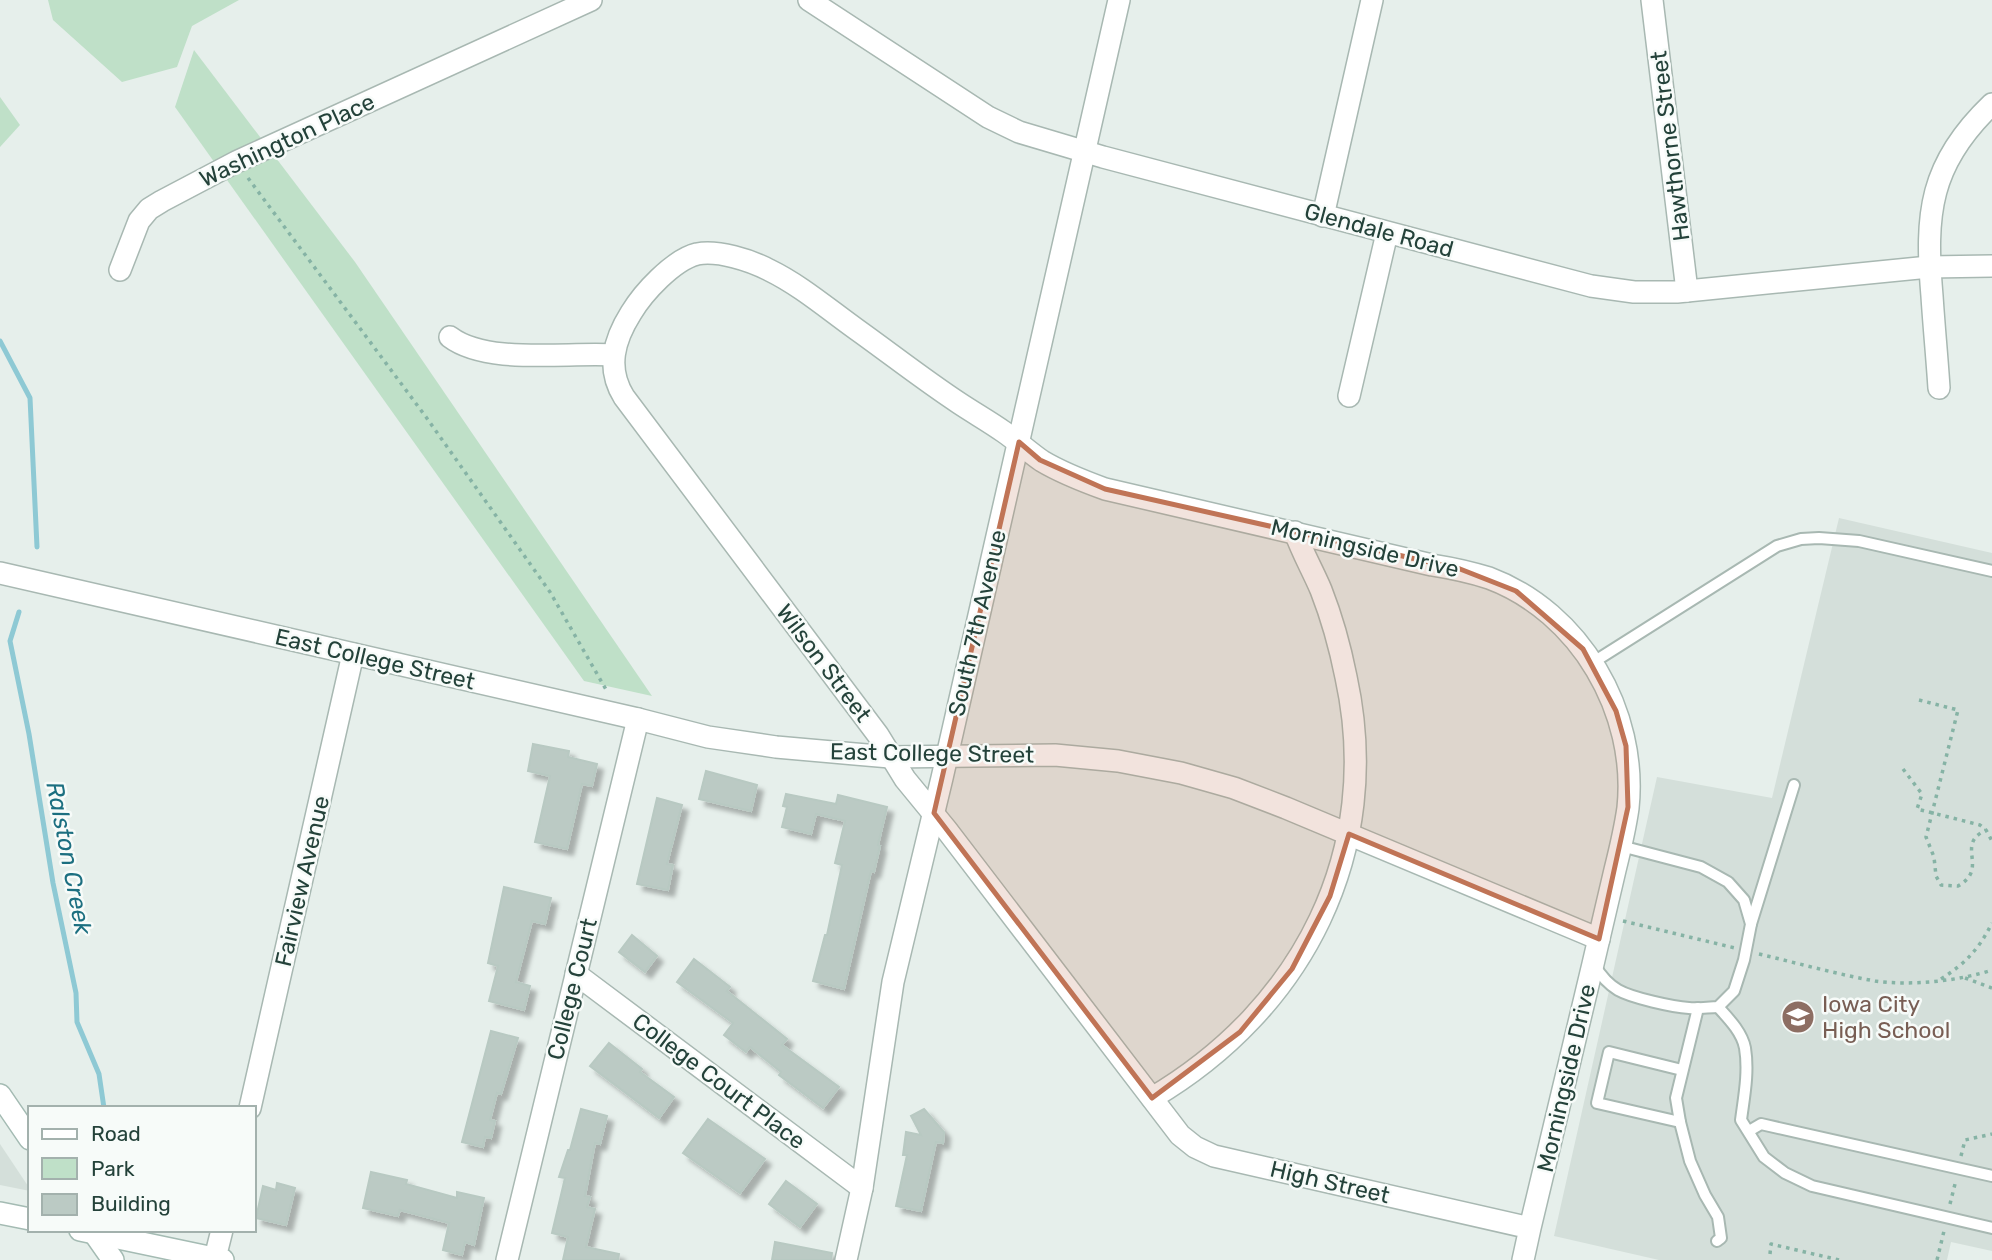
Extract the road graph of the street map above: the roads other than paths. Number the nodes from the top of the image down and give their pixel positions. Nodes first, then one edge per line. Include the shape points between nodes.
1 (591, 0) edge
2 (809, 0) edge
3 (1119, 0) edge
4 (1372, 0) edge
5 (1652, 0) edge
6 (840, 9) edge
7 (1992, 104) edge
8 (1084, 152) junction
9 (1323, 216) junction
10 (1387, 233) junction
11 (1992, 266) edge
12 (1930, 267) junction
13 (120, 270) dead end
14 (1687, 291) junction
15 (450, 337) dead end
16 (613, 355) junction
17 (1939, 388) dead end
18 (1349, 396) dead end
19 (1019, 442) junction
20 (1295, 532) junction
21 (1992, 571) edge
22 (0, 573) edge
23 (353, 654) junction
24 (1592, 663) junction
25 (629, 717) junction
26 (946, 755) junction
27 (890, 757) junction
28 (1794, 785) dead end
29 (934, 813) junction
30 (1349, 834) junction
31 (1620, 846) junction
32 (1751, 924) junction
33 (1599, 939) junction
34 (1593, 964) junction
35 (576, 974) junction
36 (1718, 1007) junction
37 (1698, 1008) junction
38 (1682, 1070) junction
39 (0, 1095) edge
40 (1152, 1098) junction
41 (250, 1106) edge
42 (1680, 1122) junction
43 (1749, 1131) junction
44 (28, 1136) edge
45 (1992, 1176) edge
46 (862, 1188) junction
47 (0, 1213) edge
48 (28, 1219) edge
49 (1530, 1228) junction
50 (1992, 1228) edge
51 (90, 1232) edge
52 (94, 1232) edge
53 (222, 1232) edge
54 (1717, 1241) dead end
55 (219, 1259) edge
56 (113, 1260) edge
57 (507, 1260) edge
58 (846, 1260) edge
59 (1523, 1260) edge

1 - 13 street, Washington Place via 236,162 149,209 139,221
2 - 6 street, Glendale Road
3 - 8 street, South 7th Avenue
4 - 9 street
5 - 14 street, Hawthorne Street
6 - 8 street, Glendale Road via 988,117
7 - 12 street via 1956,145 1942,171 1929,230
8 - 9 street, Glendale Road
8 - 19 street, South 7th Avenue
9 - 10 street, Glendale Road
10 - 14 street, Glendale Road via 1591,286 1634,292
10 - 18 street
11 - 12 street, Glendale Road
12 - 14 street, Glendale Road
12 - 17 street
15 - 16 street via 490,352
16 - 19 street, Morningside Drive via 624,323 657,279 696,254 722,255 759,265 802,290
16 - 27 street, Wilson Street via 614,373 624,397
19 - 20 street, Morningside Drive via 1071,477 1105,489
19 - 26 street, South 7th Avenue
20 - 24 street, Morningside Drive via 1491,579 1547,613
20 - 30 street via 1336,634 1347,679 1354,772
21 - 24 lane via 1858,541 1801,539 1777,546
22 - 23 street, East College Street
23 - 25 street, East College Street
23 - 41 street, Fairview Avenue
24 - 31 street, Morningside Drive via 1616,711 1626,746 1628,807
25 - 27 street, East College Street via 708,737
25 - 35 street, College Court
26 - 27 street, East College Street
26 - 29 street, South 7th Avenue
26 - 30 street, East College Street via 1055,755 1118,761 1234,788
27 - 29 street, Wilson Street
28 - 32 lane
29 - 40 street, Wilson Street
29 - 46 street, South 7th Avenue via 893,982
30 - 33 street, East College Street
30 - 40 street via 1313,933 1268,1002 1210,1060
31 - 32 lane via 1701,867 1728,882 1744,900
31 - 33 street, Morningside Drive
32 - 36 lane via 1734,991
33 - 34 street, Morningside Drive
34 - 37 lane via 1620,991
34 - 49 street, Morningside Drive
35 - 46 street, College Court Place
35 - 57 street, College Court
36 - 37 lane
36 - 43 lane via 1745,1046 1741,1120
37 - 38 lane
38 - 42 lane via 1676,1098
38 - 42 lane via 1609,1052 1597,1104
39 - 44 street
40 - 49 street, High Street via 1180,1135 1214,1156
42 - 54 lane via 1690,1161 1718,1217 1721,1238
43 - 45 lane via 1761,1124
43 - 50 lane via 1764,1157 1812,1186
46 - 58 street, South 7th Avenue
47 - 48 street
49 - 59 street, Morningside Drive
51 - 56 street
52 - 55 street
53 - 55 street

